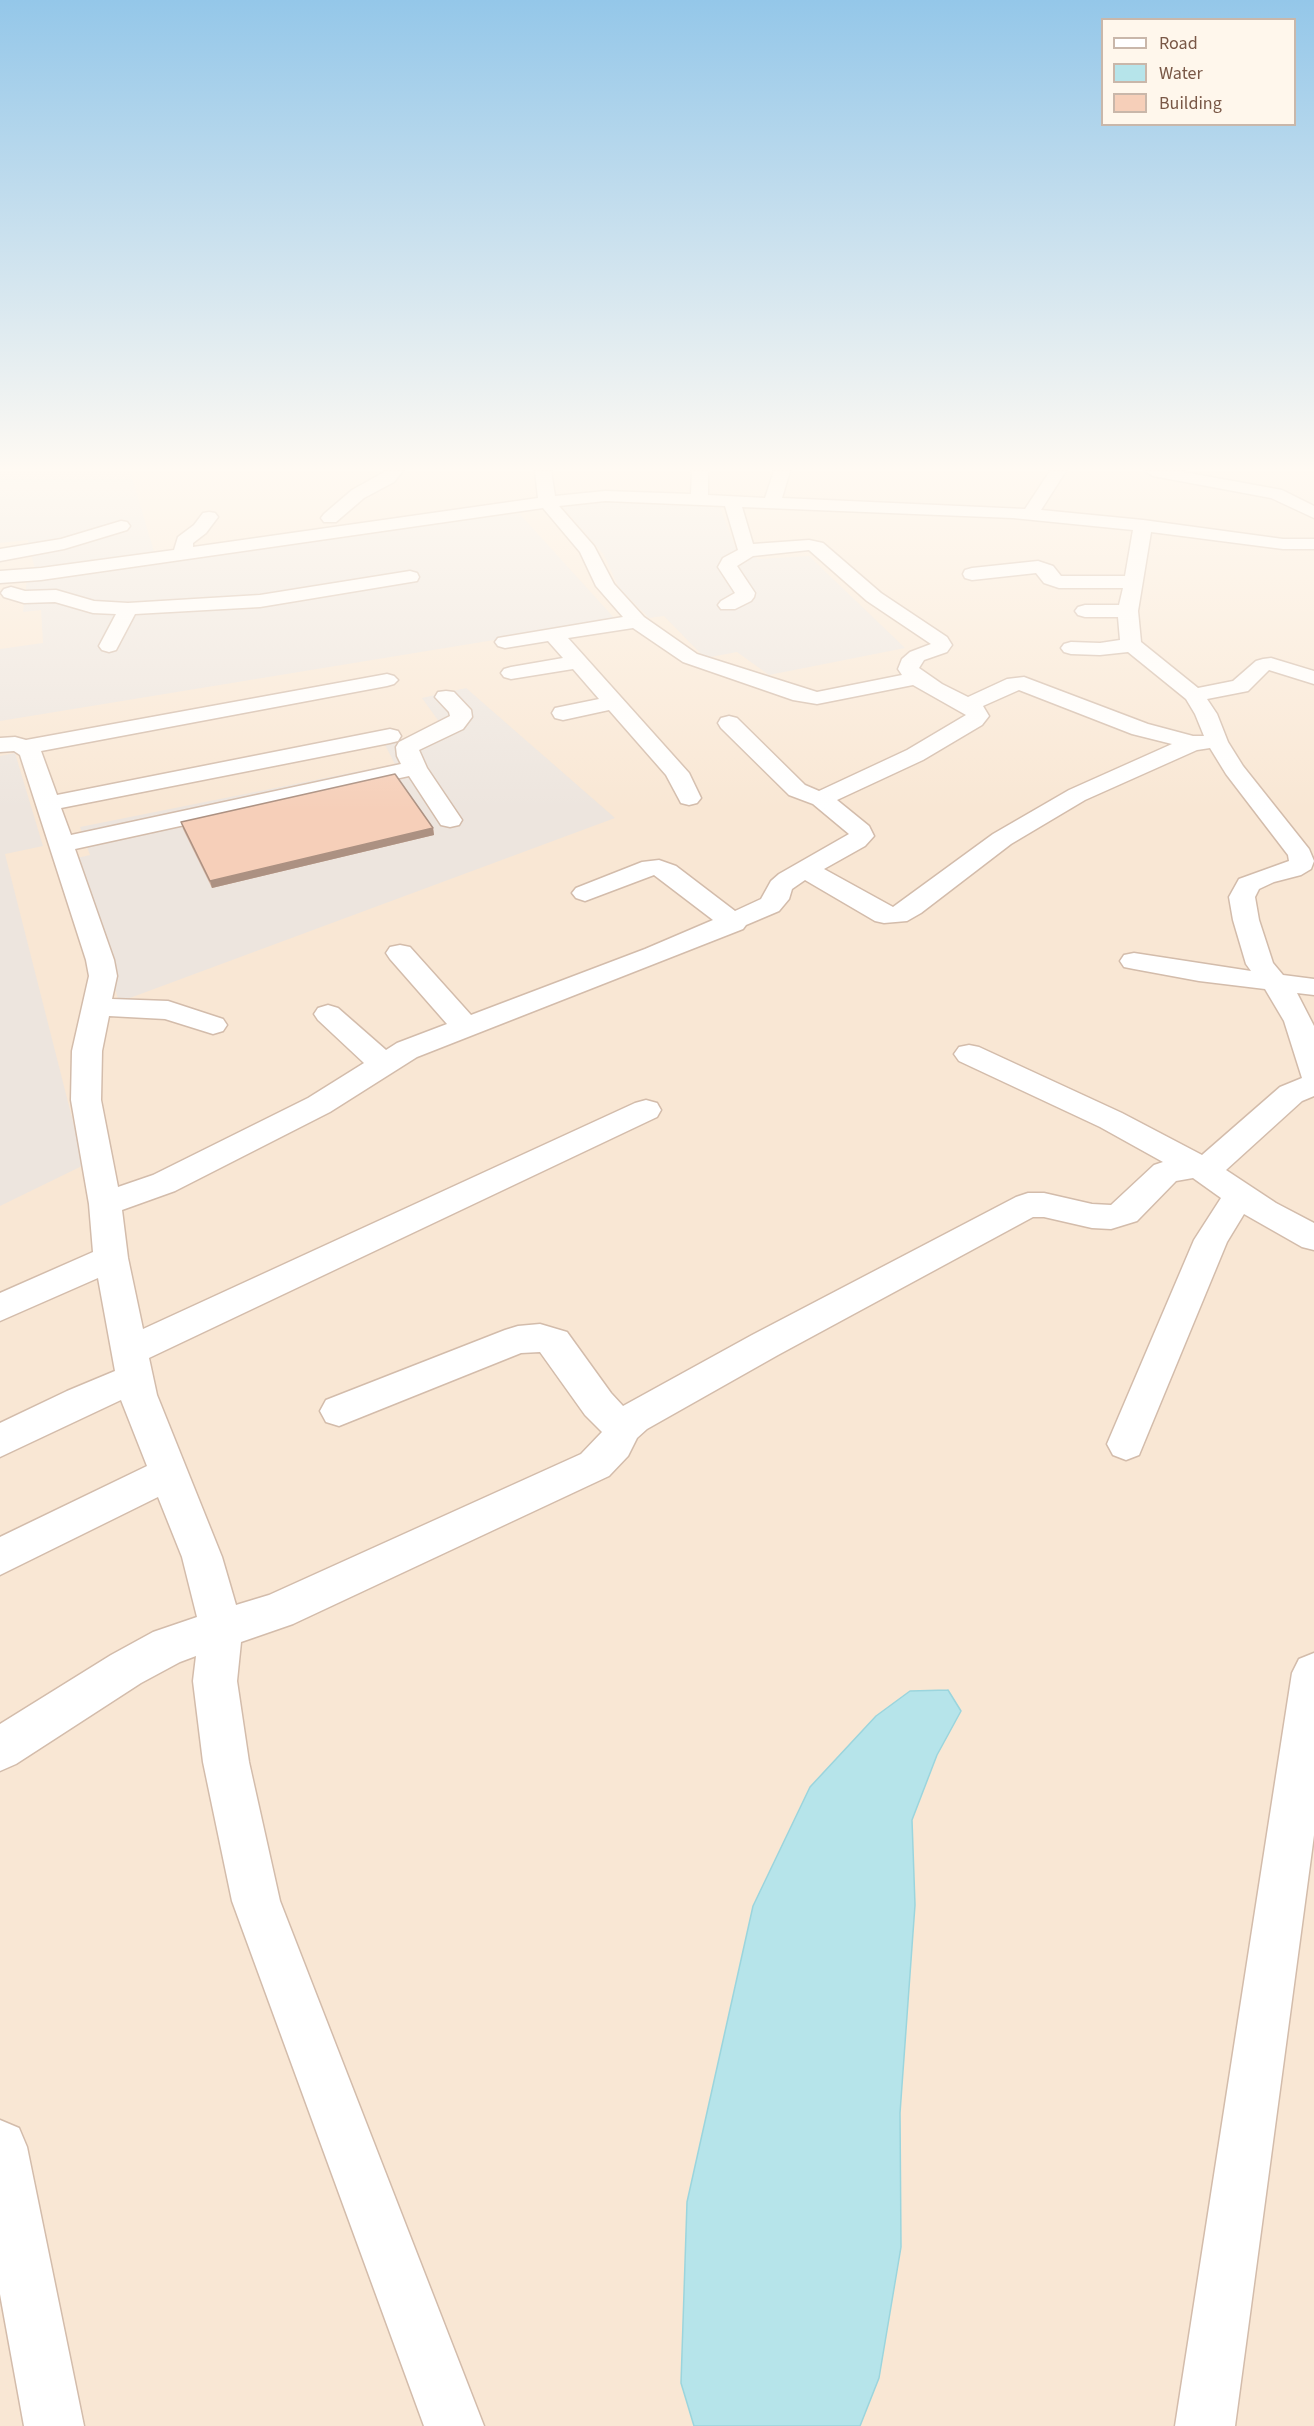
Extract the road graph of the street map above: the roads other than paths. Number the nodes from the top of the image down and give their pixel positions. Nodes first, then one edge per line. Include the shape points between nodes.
1 (7, 584) edge
2 (367, 584) edge
3 (605, 584) edge
4 (739, 584) edge
5 (860, 584) edge
6 (1132, 584) edge
7 (728, 605) dead end
8 (128, 609) junction
9 (1085, 611) dead end
10 (1128, 611) junction
11 (637, 621) junction
12 (554, 634) junction
13 (505, 642) dead end
14 (1132, 645) junction
15 (109, 646) dead end
16 (1071, 648) dead end
17 (578, 662) junction
18 (511, 673) dead end
19 (916, 678) junction
20 (1314, 678) edge
21 (387, 680) dead end
22 (1194, 695) junction
23 (446, 697) dead end
24 (614, 702) junction
25 (968, 705) junction
26 (563, 713) dead end
27 (729, 723) dead end
28 (390, 736) dead end
29 (1205, 743) junction
30 (13, 746) edge
31 (415, 768) junction
32 (689, 798) dead end
33 (821, 799) junction
34 (48, 804) junction
35 (450, 820) dead end
36 (62, 844) junction
37 (1308, 863) edge
38 (806, 869) junction
39 (585, 893) dead end
40 (734, 923) junction
41 (400, 953) dead end
42 (1134, 961) dead end
43 (1273, 983) junction
44 (1314, 987) edge
45 (97, 1007) junction
46 (328, 1014) dead end
47 (213, 1025) dead end
48 (465, 1026) junction
49 (969, 1054) dead end
50 (383, 1063) junction
51 (1314, 1074) edge
52 (1314, 1084) edge
53 (645, 1110) dead end
54 (1199, 1167) junction
55 (1240, 1194) junction
56 (105, 1204) junction
57 (1314, 1238) edge
58 (111, 1258) junction
59 (0, 1308) edge
60 (132, 1364) junction
61 (339, 1411) dead end
62 (622, 1429) junction
63 (0, 1441) edge
64 (1126, 1444) dead end
65 (169, 1473) junction
66 (0, 1557) edge
67 (221, 1628) junction
68 (1314, 1673) edge
69 (0, 1749) edge
70 (0, 2147) edge
71 (54, 2426) edge
72 (454, 2426) edge
73 (1204, 2426) edge

1 - 8 street via 14,595 56,596 93,607
2 - 8 street via 260,602
3 - 11 street
4 - 7 street via 744,597
5 - 19 street via 940,641 940,648 916,656 909,663 908,669
6 - 10 street
8 - 15 street
9 - 10 street
10 - 14 street
11 - 12 street
11 - 19 street via 690,658 801,695 829,697
12 - 13 street
12 - 17 street
14 - 16 street
14 - 22 street
17 - 18 street
17 - 24 street
19 - 25 street
20 - 22 street via 1263,665 1240,686
21 - 30 street
22 - 29 street via 1206,714
23 - 31 street via 460,710 461,717 407,747
24 - 26 street
24 - 32 street via 677,773
25 - 29 street via 1024,683 1140,729
25 - 33 street via 978,716 974,720 906,760
27 - 33 street via 797,790
28 - 34 street
29 - 37 street via 1234,769
29 - 38 street via 1077,795 1002,839 898,915 884,915
30 - 34 street via 31,753
31 - 35 street
31 - 36 street
33 - 38 street via 862,836
34 - 36 street
36 - 45 street via 100,960 103,976
37 - 43 street via 1248,884 1242,897 1260,964
38 - 40 street via 780,886 770,905
39 - 40 street via 651,867 659,868
40 - 48 street
41 - 48 street
42 - 43 street
43 - 44 street
43 - 51 street via 1298,1021
45 - 47 street via 168,1010
45 - 56 street via 87,1051 86,1100
46 - 50 street
48 - 50 street
49 - 54 street via 1111,1120
50 - 56 street via 319,1105 268,1131 164,1183
52 - 54 street via 1291,1094 1215,1162
53 - 60 street
54 - 55 street
54 - 62 street via 1165,1173 1125,1213 1111,1217 1044,1204 1028,1205 765,1345 634,1418
55 - 57 street
55 - 64 street via 1211,1240
56 - 58 street
58 - 59 street
58 - 60 street
60 - 63 street via 81,1401
60 - 65 street via 138,1395
61 - 62 street via 518,1340 540,1338 554,1342 598,1404
62 - 67 street via 615,1445 595,1465 314,1596
65 - 66 street
65 - 67 street via 202,1557
67 - 69 street via 168,1646
67 - 72 street via 215,1682 226,1762 256,1901
68 - 73 street
70 - 71 street

